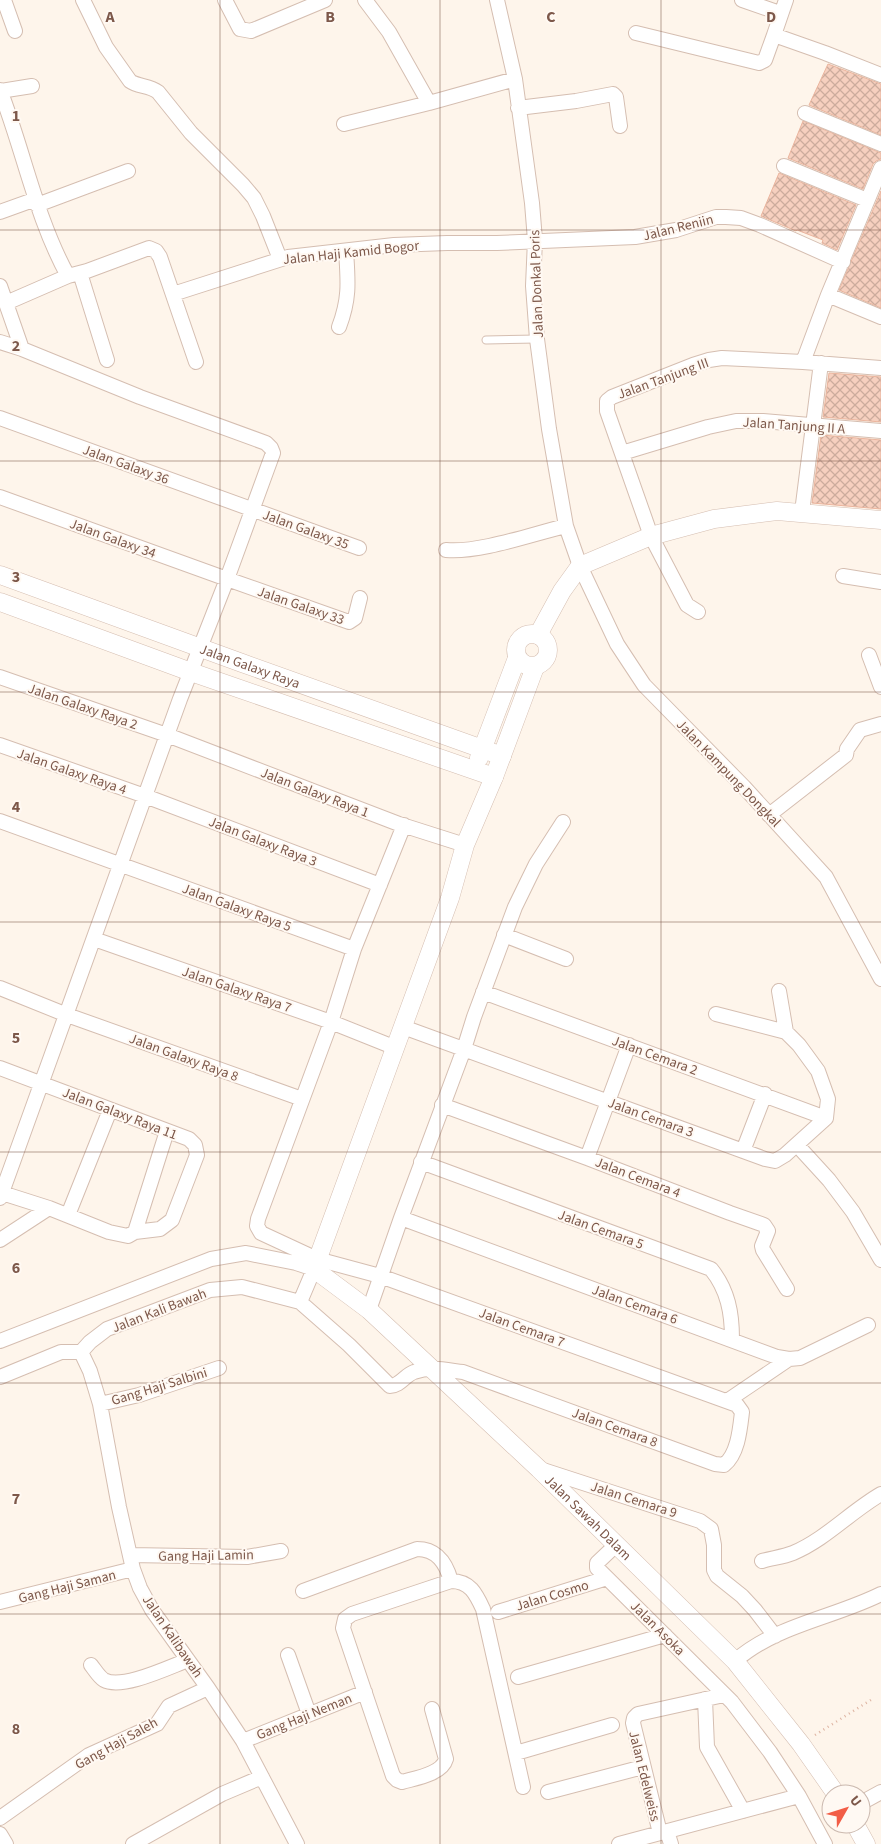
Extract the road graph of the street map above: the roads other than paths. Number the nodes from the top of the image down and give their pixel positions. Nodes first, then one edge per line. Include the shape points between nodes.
1 (83, 0) edge
2 (226, 0) edge
3 (325, 0) edge
4 (365, 0) edge
5 (497, 0) edge
6 (742, 0) edge
7 (783, 6) edge
8 (4, 7) edge
9 (15, 31) dead end
10 (636, 33) dead end
11 (774, 35) junction
12 (881, 75) edge
13 (514, 79) junction
14 (32, 86) dead end
15 (0, 92) edge
16 (429, 103) junction
17 (518, 108) junction
18 (805, 113) dead end
19 (344, 124) dead end
20 (620, 126) dead end
21 (881, 144) edge
22 (784, 166) dead end
23 (881, 168) edge
24 (128, 171) dead end
25 (867, 200) junction
26 (36, 202) junction
27 (0, 212) edge
28 (535, 240) junction
29 (346, 251) junction
30 (280, 259) junction
31 (843, 262) junction
32 (74, 275) junction
33 (0, 286) edge
34 (172, 294) junction
35 (828, 295) junction
36 (6, 303) junction
37 (881, 318) edge
38 (339, 327) dead end
39 (486, 340) dead end
40 (537, 340) junction
41 (0, 342) edge
42 (22, 349) junction
43 (107, 360) dead end
44 (196, 362) dead end
45 (803, 362) junction
46 (821, 363) junction
47 (881, 368) edge
48 (0, 418) edge
49 (812, 425) junction
50 (881, 431) edge
51 (622, 453) junction
52 (0, 497) edge
53 (252, 510) junction
54 (802, 512) junction
55 (881, 520) edge
56 (566, 526) junction
57 (651, 536) junction
58 (359, 548) dead end
59 (446, 550) dead end
60 (580, 566) junction
61 (0, 575) edge
62 (842, 576) dead end
63 (227, 579) junction
64 (881, 582) edge
65 (360, 598) dead end
66 (0, 602) edge
67 (698, 612) dead end
68 (538, 635) junction
69 (200, 648) junction
70 (869, 655) dead end
71 (517, 658) junction
72 (535, 667) junction
73 (191, 672) junction
74 (0, 677) edge
75 (881, 687) edge
76 (881, 724) edge
77 (167, 735) junction
78 (0, 745) edge
79 (482, 748) junction
80 (502, 756) junction
81 (474, 770) junction
82 (494, 777) junction
83 (145, 796) junction
84 (480, 806) junction
85 (770, 815) junction
86 (0, 821) edge
87 (563, 822) dead end
88 (404, 825) junction
89 (465, 845) junction
90 (120, 866) junction
91 (380, 885) junction
92 (504, 935) junction
93 (94, 939) junction
94 (354, 949) junction
95 (566, 959) dead end
96 (881, 979) edge
97 (0, 988) edge
98 (780, 991) dead end
99 (483, 992) junction
100 (716, 1014) dead end
101 (67, 1015) junction
102 (331, 1022) junction
103 (403, 1027) junction
104 (786, 1032) junction
105 (629, 1045) junction
106 (396, 1048) junction
107 (464, 1049) junction
108 (0, 1068) edge
109 (42, 1083) junction
110 (765, 1094) junction
111 (302, 1099) junction
112 (608, 1102) junction
113 (442, 1105) junction
114 (110, 1110) junction
115 (826, 1118) junction
116 (167, 1131) junction
117 (797, 1145) junction
118 (743, 1151) junction
119 (587, 1158) junction
120 (421, 1162) junction
121 (1, 1195) edge
122 (49, 1208) junction
123 (68, 1215) junction
124 (400, 1218) junction
125 (135, 1232) junction
126 (0, 1240) edge
127 (881, 1260) edge
128 (314, 1268) junction
129 (380, 1276) junction
130 (787, 1289) dead end
131 (302, 1297) junction
132 (369, 1310) junction
133 (868, 1325) dead end
134 (732, 1339) junction
135 (0, 1341) edge
136 (81, 1352) junction
137 (789, 1359) junction
138 (218, 1368) dead end
139 (431, 1368) junction
140 (0, 1377) edge
141 (727, 1400) junction
142 (100, 1404) junction
143 (539, 1468) junction
144 (881, 1494) edge
145 (614, 1547) junction
146 (281, 1551) dead end
147 (762, 1561) dead end
148 (132, 1562) junction
149 (607, 1578) junction
150 (451, 1581) junction
151 (303, 1591) dead end
152 (881, 1594) edge
153 (0, 1602) edge
154 (498, 1612) dead end
155 (665, 1635) junction
156 (776, 1636) junction
157 (288, 1655) dead end
158 (188, 1660) junction
159 (735, 1661) junction
160 (91, 1665) dead end
161 (518, 1677) dead end
162 (208, 1688) junction
163 (365, 1692) junction
164 (724, 1695) junction
165 (705, 1700) junction
166 (432, 1709) dead end
167 (309, 1714) junction
168 (612, 1726) dead end
169 (243, 1741) junction
170 (516, 1753) junction
171 (643, 1767) junction
172 (262, 1777) junction
173 (829, 1784) edge
174 (523, 1787) dead end
175 (548, 1792) dead end
176 (799, 1796) junction
177 (743, 1811) junction
178 (0, 1818) edge
179 (0, 1834) edge
180 (666, 1836) edge
181 (6, 1844) edge
182 (133, 1844) edge
183 (297, 1844) edge
184 (619, 1844) edge
185 (825, 1844) edge

1 - 30 street via 106,47 130,80 158,92 191,134 254,198
2 - 3 street via 240,29 251,31
4 - 16 street via 389,32
5 - 13 street, Jalan Donkal Poris
6 - 7 street
7 - 11 street
8 - 9 street
10 - 11 street via 759,63 765,60
11 - 12 street
13 - 16 street
13 - 17 street, Jalan Donkal Poris
14 - 15 street
15 - 26 street
16 - 19 street
17 - 20 street via 613,94
17 - 28 street, Jalan Donkal Poris
18 - 21 street
22 - 25 street
23 - 25 street
24 - 26 street
25 - 31 street
26 - 27 street
26 - 32 street
28 - 29 street, Jalan Haji Kamid Bogor via 394,244
28 - 31 street, Jalan Reniin via 635,237 676,230 716,217 741,218
28 - 40 street, Jalan Donkal Poris via 533,286
29 - 30 street, Jalan Haji Kamid Bogor
29 - 38 street via 348,290
30 - 34 street, Jalan Haji Kamid Bogor
31 - 35 street
32 - 34 street via 149,248 160,257
32 - 36 street
32 - 43 street
33 - 36 street
34 - 44 street
35 - 37 street
35 - 45 street
36 - 42 street
39 - 40 lane
40 - 56 street, Jalan Donkal Poris
41 - 42 street
42 - 53 street via 140,398 266,443 273,453
45 - 46 street, Jalan Tanjung III
45 - 51 street, Jalan Tanjung III via 708,360 612,398 607,401 607,411
46 - 47 street, Jalan Tanjung III
46 - 49 street
48 - 53 street, Jalan Galaxy 36
49 - 50 street, Jalan Tanjung II A
49 - 51 street, Jalan Tanjung II A via 736,421
49 - 54 street
51 - 57 street, Jalan Tanjung III
52 - 63 street, Jalan Galaxy 34
53 - 58 street, Jalan Galaxy 35
53 - 63 street
54 - 55 street
54 - 57 street via 744,514
56 - 59 street via 480,548
56 - 60 street, Jalan Donkal Poris
57 - 60 street
57 - 67 street, Jalan Tanjung III via 688,605
60 - 68 street
60 - 85 street, Jalan Kampung Dongkal via 617,644 644,685
61 - 69 street, Jalan Galaxy Raya
62 - 64 street
63 - 65 street, Jalan Galaxy 33 via 349,622 355,618
63 - 69 street
66 - 73 street, Jalan Galaxy Raya
68 - 71 street via 521,637 516,644
68 - 72 street via 548,648 547,656
69 - 73 street
69 - 79 street, Jalan Galaxy Raya
70 - 75 street
71 - 72 street via 526,666
71 - 79 street
72 - 80 street
73 - 77 street
73 - 81 street, Jalan Galaxy Raya
74 - 77 street, Jalan Galaxy Raya 2
76 - 85 street via 860,730 846,755
77 - 83 street
77 - 88 street, Jalan Galaxy Raya 1
78 - 83 street, Jalan Galaxy Raya 4
79 - 80 street, Jalan Galaxy Raya
79 - 81 street
80 - 82 street
81 - 82 street, Jalan Galaxy Raya
81 - 84 street
82 - 84 street
83 - 90 street
83 - 91 street, Jalan Galaxy Raya 3
84 - 89 street
85 - 96 street, Jalan Kampung Dongkal via 826,877
86 - 90 street, Jalan Galaxy Raya 5
87 - 92 street via 536,864
88 - 89 street, Jalan Galaxy Raya 1
88 - 91 street
89 - 103 street via 450,898
90 - 93 street
90 - 94 street, Jalan Galaxy Raya 5
91 - 94 street
92 - 95 street
92 - 99 street
93 - 101 street
93 - 102 street, Jalan Galaxy Raya 7
94 - 102 street
97 - 101 street, Jalan Galaxy Raya 8
98 - 104 street
99 - 105 street, Jalan Cemara 2
99 - 107 street
100 - 104 street
101 - 109 street
101 - 111 street, Jalan Galaxy Raya 8
102 - 106 street, Jalan Galaxy Raya 7
102 - 111 street
103 - 106 street
103 - 107 street, Jalan Cemara 3
104 - 115 street via 818,1071 828,1099
105 - 110 street, Jalan Cemara 2
105 - 112 street
106 - 128 street
107 - 112 street, Jalan Cemara 3
107 - 113 street
108 - 109 street, Jalan Galaxy Raya 11
109 - 114 street, Jalan Galaxy Raya 11
109 - 121 street
110 - 115 street, Jalan Cemara 2
110 - 118 street
111 - 128 street via 258,1226 261,1233
112 - 118 street, Jalan Cemara 3
112 - 119 street
113 - 119 street, Jalan Cemara 4
113 - 120 street
114 - 116 street, Jalan Galaxy Raya 11
114 - 123 street
115 - 117 street, Jalan Cemara 3
116 - 125 street
116 - 125 street, Jalan Galaxy Raya 11 via 189,1139 196,1145 197,1156 172,1220 160,1229
117 - 118 street, Jalan Cemara 3 via 774,1161
117 - 127 street via 853,1212
119 - 130 street, Jalan Cemara 4 via 764,1225 768,1231 763,1250
120 - 124 street
120 - 134 street, Jalan Cemara 5 via 711,1269 728,1298
121 - 122 street, Jalan Galaxy Raya 11
122 - 123 street, Jalan Galaxy Raya 11
122 - 126 street
123 - 125 street, Jalan Galaxy Raya 11 via 120,1235 128,1236
124 - 129 street
124 - 134 street, Jalan Cemara 6
128 - 129 street, Jalan Cemara 7
128 - 131 street
128 - 132 street, Jalan Sawah Dalam
128 - 135 street via 246,1253 212,1259
129 - 132 street
129 - 141 street, Jalan Cemara 7
131 - 136 street, Jalan Kali Bawah via 242,1287 210,1290 107,1329
131 - 139 street via 386,1384 396,1386 412,1372
132 - 139 street, Jalan Sawah Dalam
133 - 137 street via 800,1358
134 - 137 street, Jalan Cemara 6
136 - 140 street via 61,1352
136 - 142 street, Jalan Kalibawah
137 - 141 street
138 - 142 street, Gang Haji Salbini via 139,1395
139 - 141 street, Jalan Cemara 8 via 463,1372 722,1466 734,1452 741,1426 742,1412 737,1404
139 - 143 street, Jalan Sawah Dalam
142 - 148 street, Jalan Kalibawah
143 - 145 street, Jalan Sawah Dalam
143 - 156 street, Jalan Cemara 9 via 700,1520 711,1529 717,1576 742,1596
144 - 147 street via 806,1547
145 - 149 street, Jalan Asoka via 597,1563 597,1568
145 - 159 street, Jalan Sawah Dalam
146 - 148 street, Gang Haji Lamin via 247,1557
148 - 153 street, Gang Haji Saman
148 - 158 street, Jalan Kalibawah via 140,1588 152,1610
149 - 154 street, Jalan Cosmo
149 - 155 street, Jalan Asoka
150 - 151 street via 435,1553 417,1549
150 - 163 street via 345,1619 343,1628
150 - 170 street via 461,1581 469,1586 482,1609
152 - 156 street
155 - 161 street
155 - 164 street, Jalan Asoka
156 - 159 street via 758,1643
157 - 167 street
158 - 160 street via 117,1684 104,1680
158 - 162 street, Jalan Kalibawah
159 - 173 street, Jalan Sawah Dalam
162 - 169 street, Jalan Kalibawah
162 - 178 street, Gang Haji Saleh via 169,1706 157,1724 89,1755
163 - 166 street via 392,1776 402,1782 444,1765 446,1759
163 - 167 street, Gang Haji Neman
164 - 165 street
164 - 176 street, Jalan Asoka via 755,1732
165 - 171 street, Jalan Edelweiss via 638,1714 634,1718
165 - 177 street via 707,1747
167 - 169 street, Gang Haji Neman
168 - 170 street
169 - 172 street, Jalan Kalibawah
170 - 174 street
171 - 175 street
171 - 180 street, Jalan Edelweiss
172 - 182 street via 222,1794
172 - 183 street, Jalan Kalibawah
176 - 177 street
176 - 185 street, Jalan Asoka
177 - 180 street
179 - 181 street
180 - 184 street

